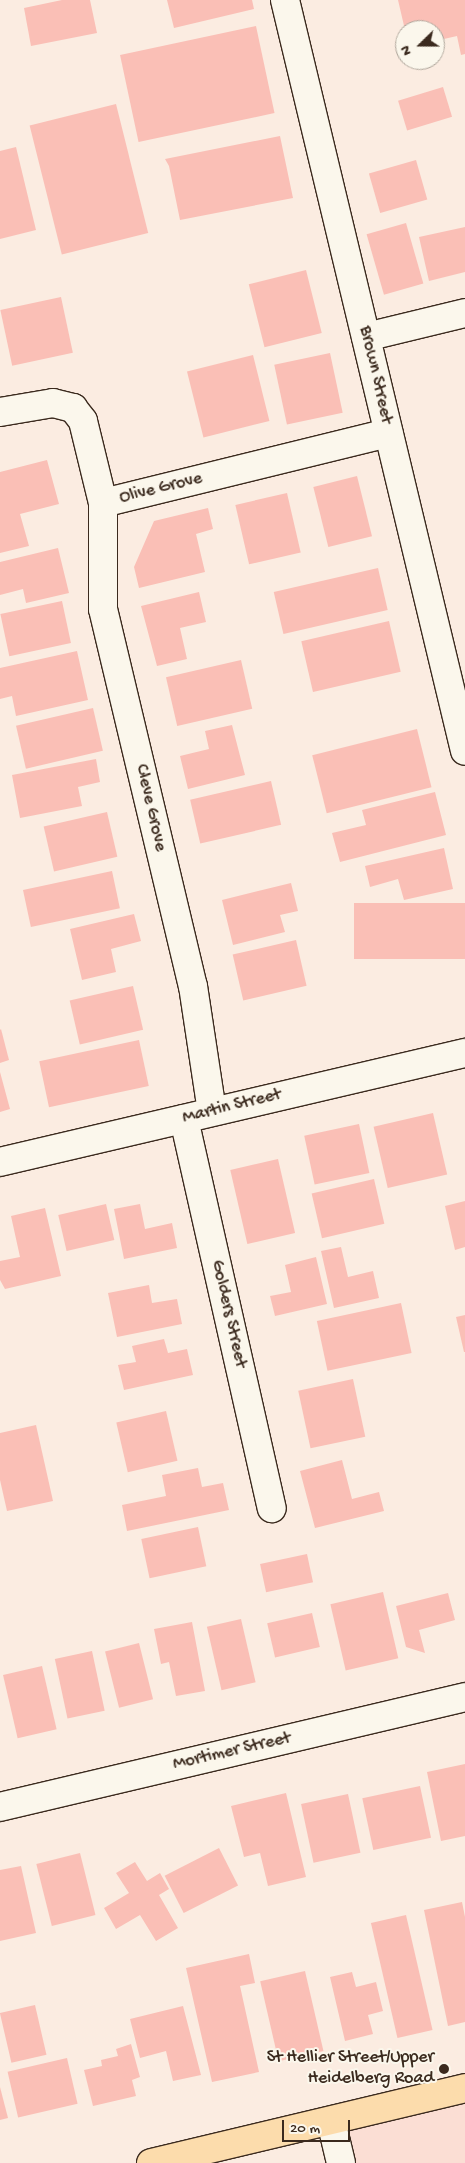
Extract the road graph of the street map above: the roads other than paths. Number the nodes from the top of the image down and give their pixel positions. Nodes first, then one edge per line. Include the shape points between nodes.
1 (285, 0) edge
2 (465, 313) edge
3 (366, 337) junction
4 (0, 411) edge
5 (389, 433) junction
6 (103, 503) junction
7 (465, 751) edge
8 (465, 1053) edge
9 (212, 1111) junction
10 (184, 1119) junction
11 (0, 1162) edge
12 (272, 1508) dead end
13 (465, 1697) edge
14 (0, 1807) edge
15 (465, 2088) edge
16 (331, 2121) junction
17 (151, 2163) edge
18 (341, 2163) edge

1 - 3 street, Brown Street
2 - 3 street
3 - 5 street, Brown Street
4 - 6 street, Olive Grove via 54,403 73,408 83,421
5 - 6 street, Olive Grove
5 - 7 street, Brown Street
6 - 9 street, Cleve Grove via 103,609 193,986
8 - 9 street, Martin Street
9 - 10 street, Martin Street
10 - 11 street, Martin Street
10 - 12 street, Golders Street
13 - 14 street, Mortimer Street
15 - 16 main road
16 - 17 main road
16 - 18 street

